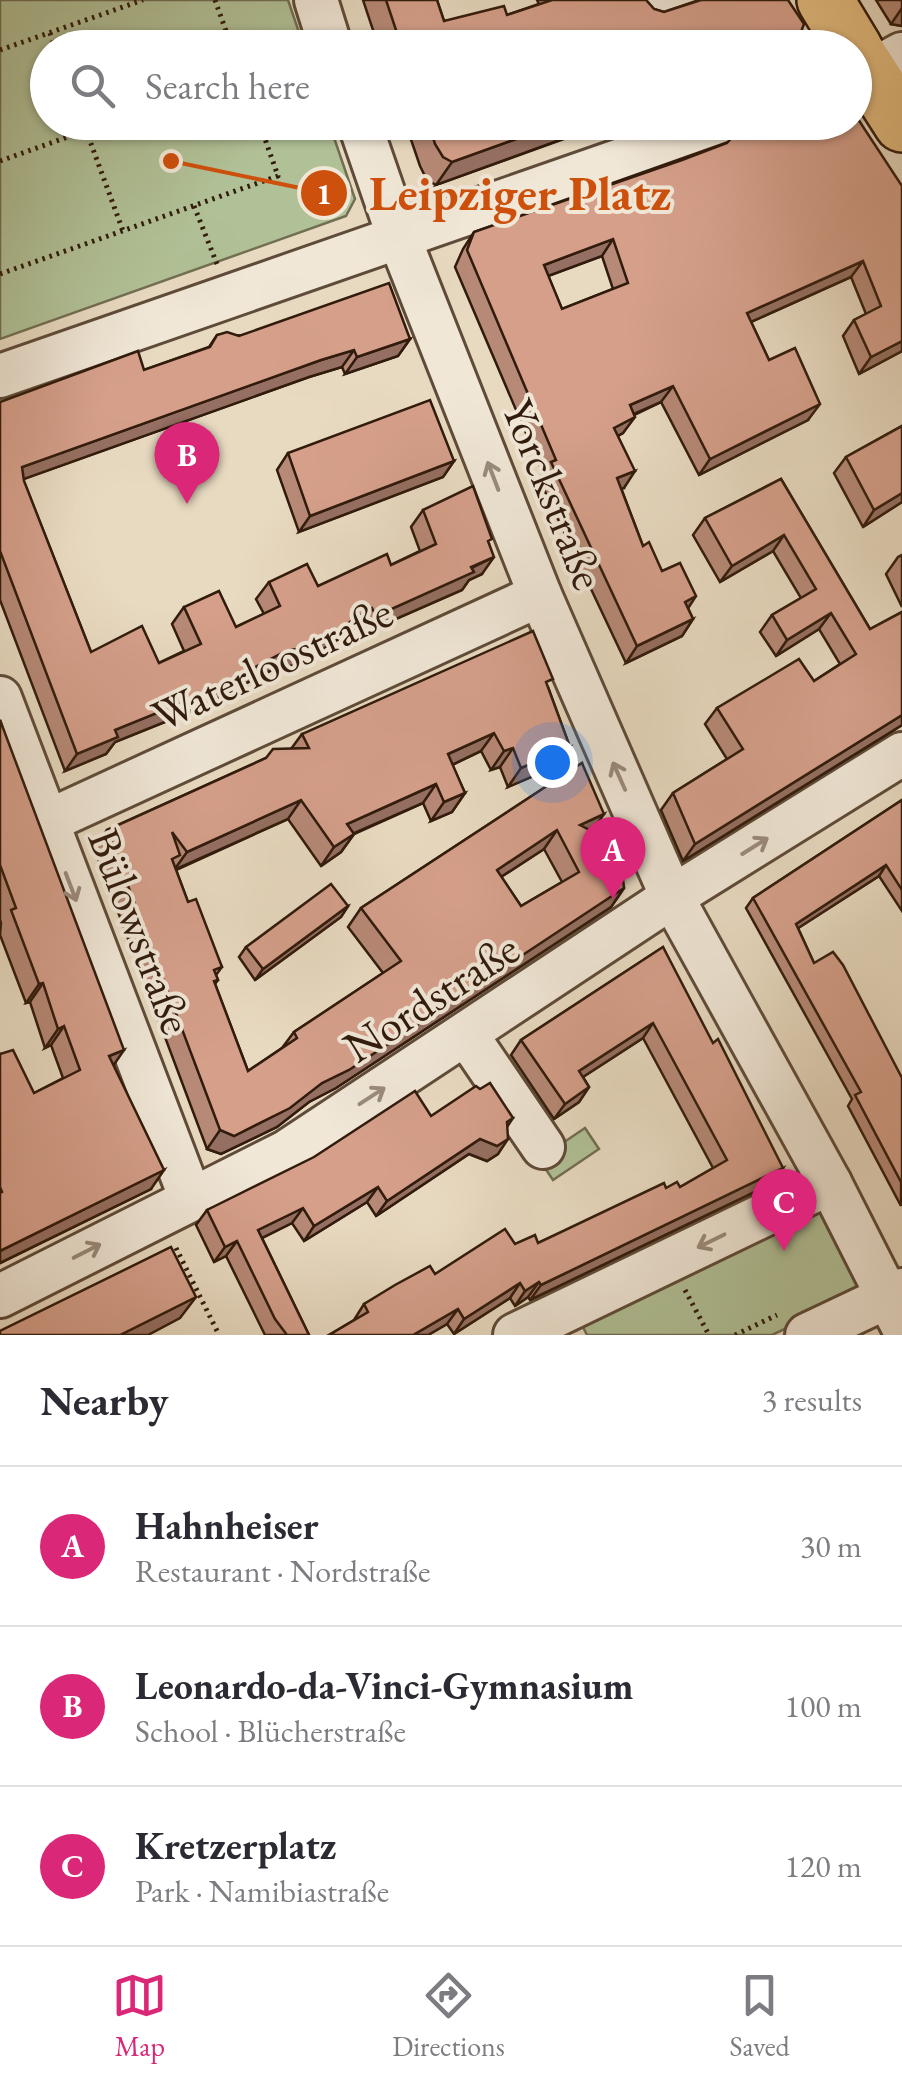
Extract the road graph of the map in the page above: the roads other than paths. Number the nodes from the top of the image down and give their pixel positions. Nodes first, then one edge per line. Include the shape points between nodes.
1 (316, 0) edge
2 (644, 0) edge
3 (674, 0) edge
4 (825, 0) edge
5 (325, 30) edge
6 (846, 30) edge
7 (872, 70) edge
8 (902, 124) edge
9 (365, 140) edge
10 (677, 140) edge
11 (398, 235) junction
12 (0, 376) edge
13 (540, 595) junction
14 (0, 698) edge
15 (902, 754) edge
16 (46, 822) junction
17 (672, 897) junction
18 (466, 1034) junction
19 (542, 1147) dead end
20 (830, 1183) junction
21 (176, 1207) junction
22 (0, 1296) edge
23 (897, 1304) edge
24 (565, 1324) edge
25 (515, 1335) edge
26 (807, 1335) edge

1 - 5 street
2 - 3 street via 651,10
4 - 6 main road
7 - 8 main road
9 - 11 street, Yorckstraße
10 - 11 street
11 - 12 street
13 -> 11 street, Yorckstraße
13 - 16 street, Waterloostraße
17 -> 13 street, Yorckstraße
14 - 16 street, Bülowstraße
17 -> 15 street, Nordstraße
16 -> 21 street, Bülowstraße
17 - 18 street, Nordstraße
17 - 20 street, Yorckstraße
18 - 19 street
21 -> 18 street, Nordstraße via 286,1152
20 - 23 street, Yorckstraße
20 -> 24 street via 673,1259
22 -> 21 street, Nordstraße
23 - 26 street
24 - 25 street

